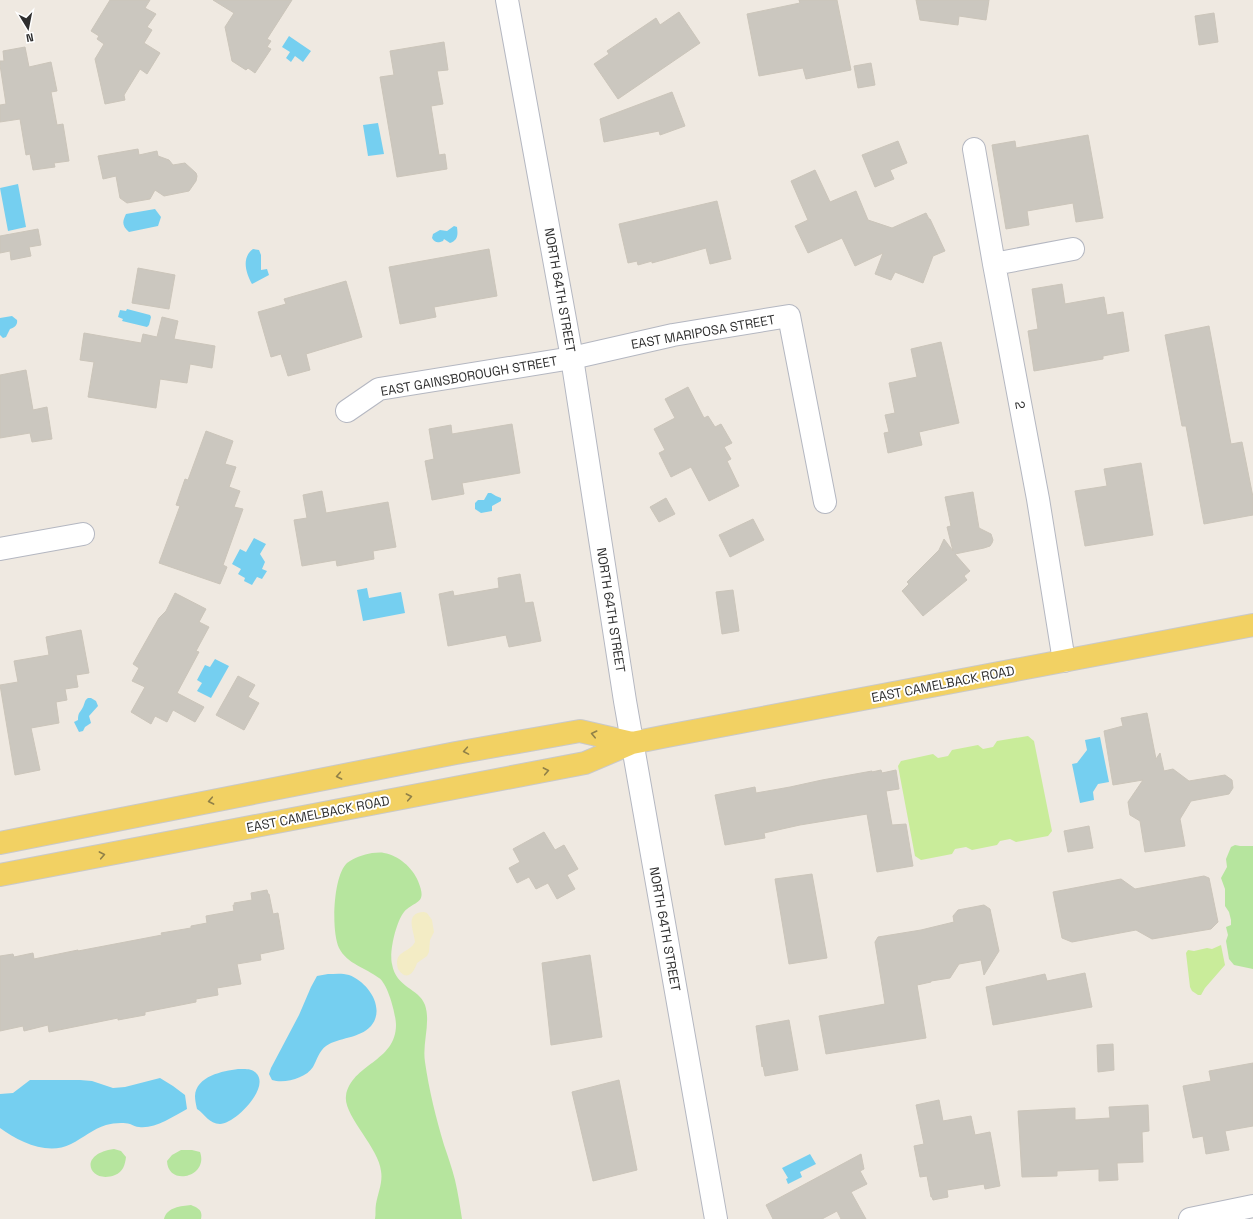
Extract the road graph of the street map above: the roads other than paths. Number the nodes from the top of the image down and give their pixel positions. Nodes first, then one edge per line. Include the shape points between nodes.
1 (507, 0) edge
2 (974, 149) dead end
3 (1074, 249) dead end
4 (994, 264) junction
5 (572, 358) junction
6 (347, 411) dead end
7 (825, 502) dead end
8 (83, 534) dead end
9 (0, 549) edge
10 (1253, 625) edge
11 (1064, 661) junction
12 (632, 743) junction
13 (296, 784) junction
14 (303, 817) junction
15 (70, 830) junction
16 (0, 843) edge
17 (75, 860) junction
18 (0, 875) edge
19 (1253, 1206) edge
20 (716, 1219) edge
21 (1190, 1219) edge

1 - 5 street, NORTH 64TH STREET
2 - 4 street, 2
3 - 4 street
4 - 11 street, 2 via 1038,499
5 - 6 street, EAST GAINSBOROUGH STREET via 380,389
5 - 7 street, EAST MARIPOSA STREET via 673,335 789,316
5 - 12 street, NORTH 64TH STREET
8 - 9 street
10 - 11 main road, EAST CAMELBACK ROAD
11 - 12 main road, EAST CAMELBACK ROAD
12 -> 13 main road, EAST CAMELBACK ROAD via 580,731
14 -> 12 main road, EAST CAMELBACK ROAD via 585,763
12 - 20 street, NORTH 64TH STREET
13 - 14 main road
13 -> 15 main road, EAST CAMELBACK ROAD
17 -> 14 main road, EAST CAMELBACK ROAD
15 - 16 main road, EAST CAMELBACK ROAD
15 - 17 main road
17 - 18 main road, EAST CAMELBACK ROAD
19 - 21 street

